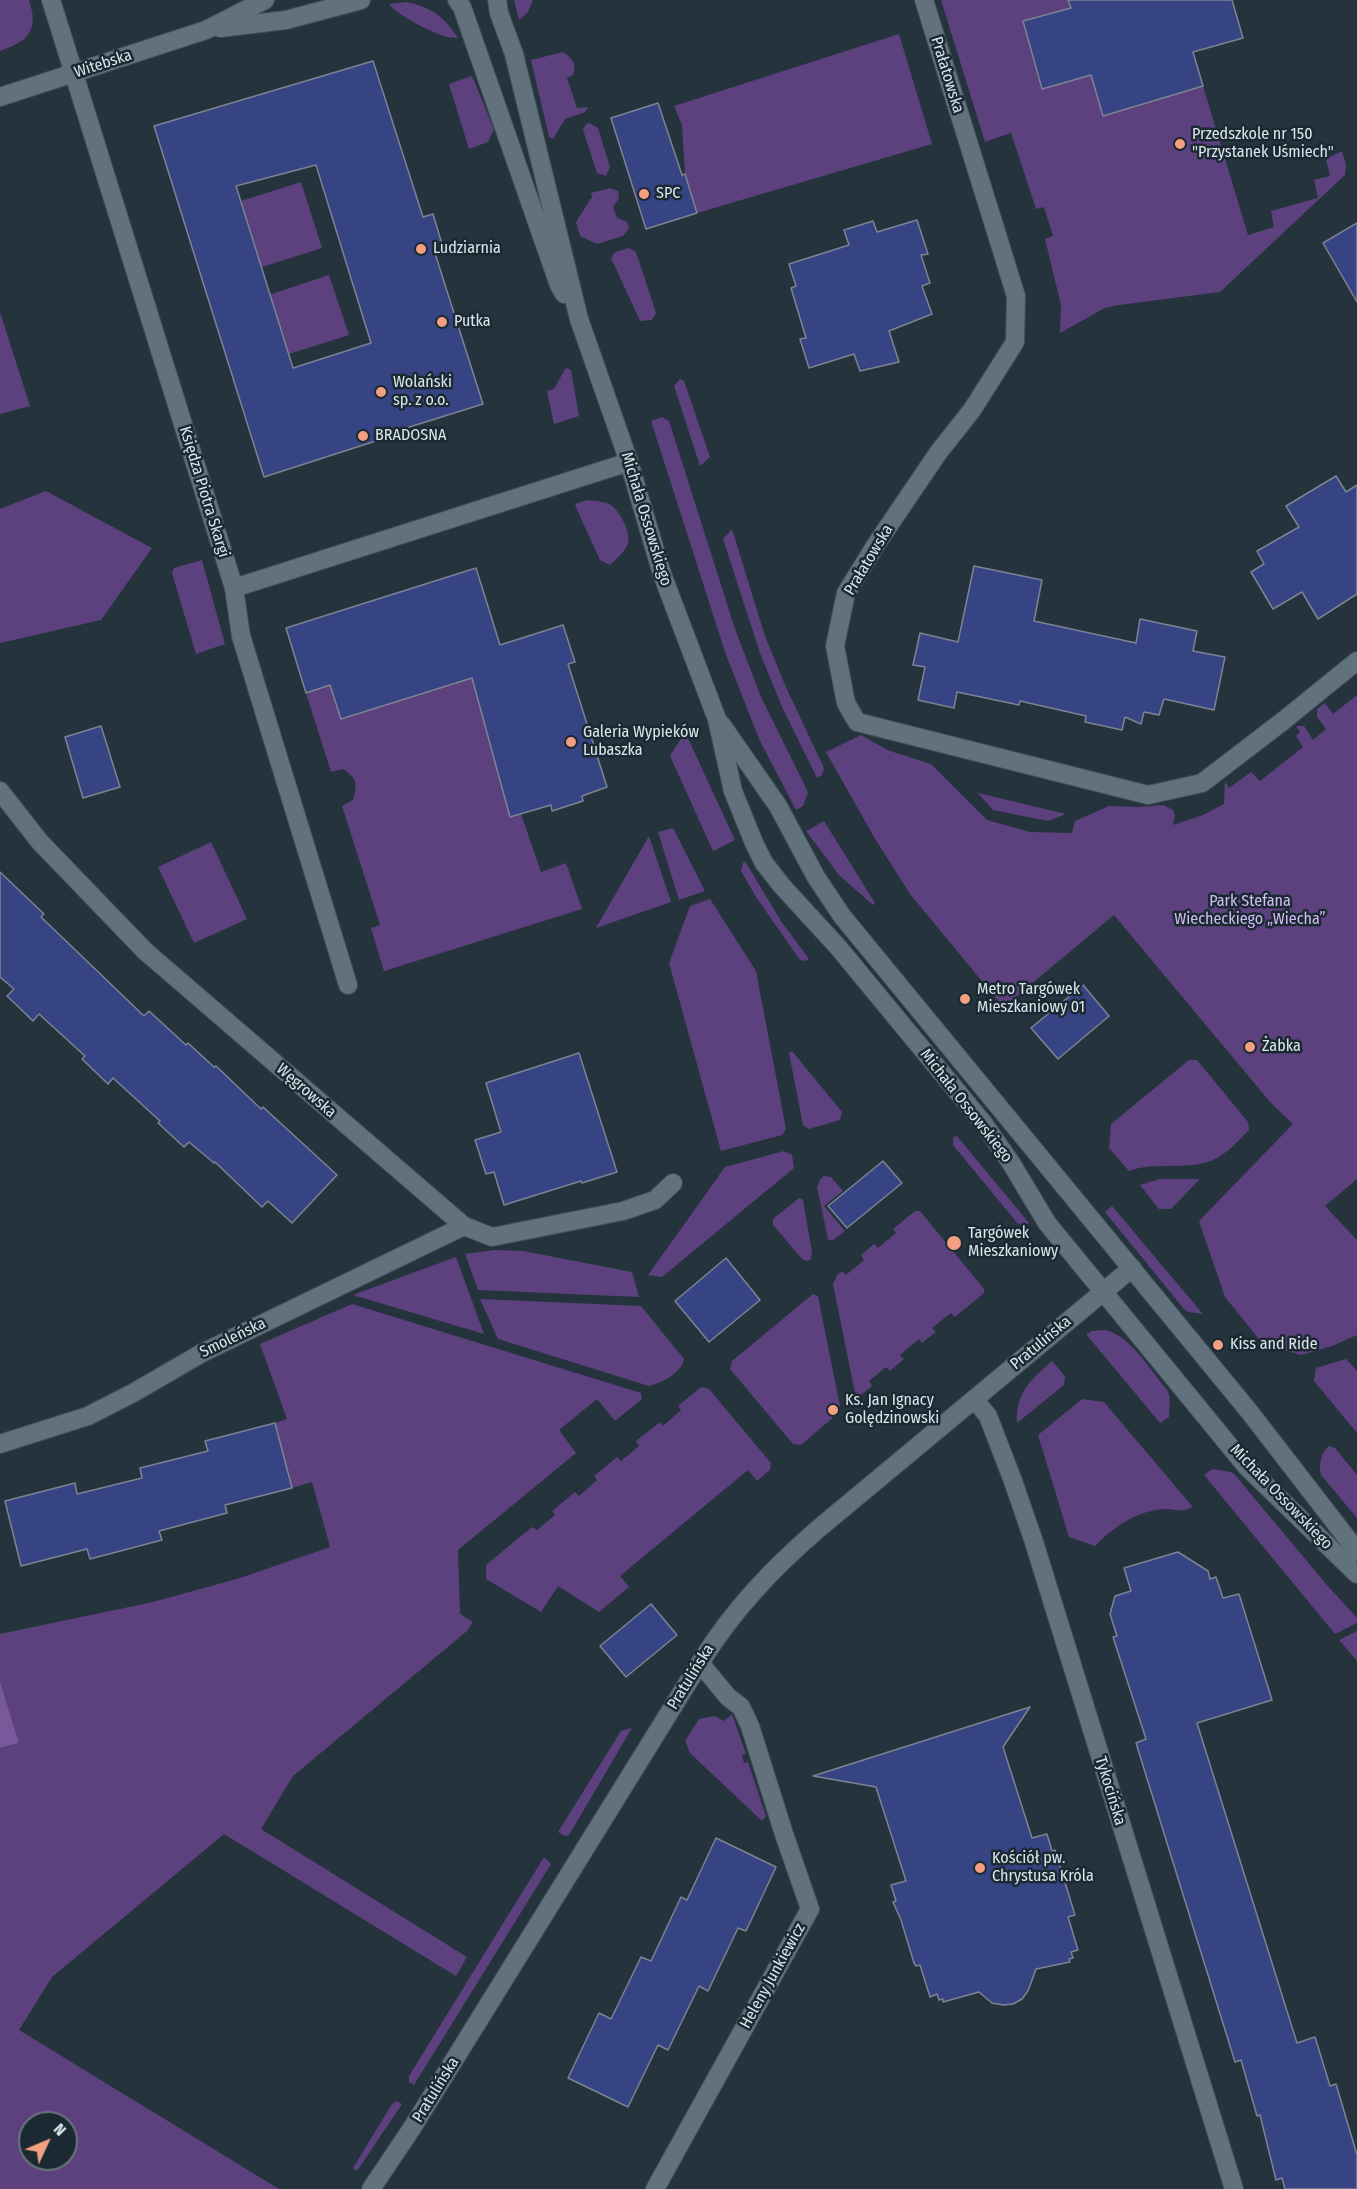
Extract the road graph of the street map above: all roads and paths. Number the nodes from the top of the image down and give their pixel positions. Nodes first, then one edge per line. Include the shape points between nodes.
1 (51, 0) edge
2 (265, 0) edge
3 (361, 0) edge
4 (457, 0) edge
5 (497, 0) edge
6 (924, 0) edge
7 (206, 30) junction
8 (73, 75) junction
9 (0, 97) edge
10 (579, 318) junction
11 (628, 462) junction
12 (234, 588) junction
13 (1357, 662) edge
14 (717, 718) junction
15 (0, 791) edge
16 (348, 986) dead end
17 (673, 1183) dead end
18 (464, 1226) junction
19 (1132, 1268) junction
20 (1103, 1291) junction
21 (974, 1399) junction
22 (0, 1443) edge
23 (1357, 1551) edge
24 (1357, 1575) edge
25 (700, 1663) junction
26 (371, 2189) edge
27 (655, 2189) edge
28 (1234, 2189) edge

1 - 8 street, Księdza Piotra Skargi
2 - 7 street, Witebska
3 - 7 street, Witebska via 286,20
4 - 10 street, Michała Ossowskiego via 559,285
5 - 10 street, Michała Ossowskiego
6 - 13 street, Prałatowska via 1016,296 1015,342 846,593 835,646 846,703 857,722 1148,795 1202,783
7 - 8 street, Witebska
8 - 9 street, Witebska
8 - 12 street, Księdza Piotra Skargi
10 - 11 street, Michała Ossowskiego
11 - 12 street
11 - 14 street, Michała Ossowskiego via 662,574
12 - 16 street, Księdza Piotra Skargi via 241,636
14 - 19 street, Michała Ossowskiego via 778,806 842,916
14 - 20 street, Michała Ossowskiego via 733,791 764,863 984,1124 1047,1223
15 - 18 street, Węgrowska via 40,842 144,951
17 - 18 street, Węgrowska via 656,1200 623,1211 492,1237
18 - 22 street, Smoleńska via 202,1353 88,1416
19 - 20 street, Pratulińska
19 - 23 street, Michała Ossowskiego
20 - 21 street, Pratulińska
20 - 24 street, Michała Ossowskiego via 1246,1466
21 - 25 street, Pratulińska via 779,1563 744,1601
21 - 28 street, Tykocińska via 988,1416 1034,1542
25 - 26 street, Pratulińska
25 - 27 street, Heleny Junkiewicz via 741,1707 750,1726 810,1909

